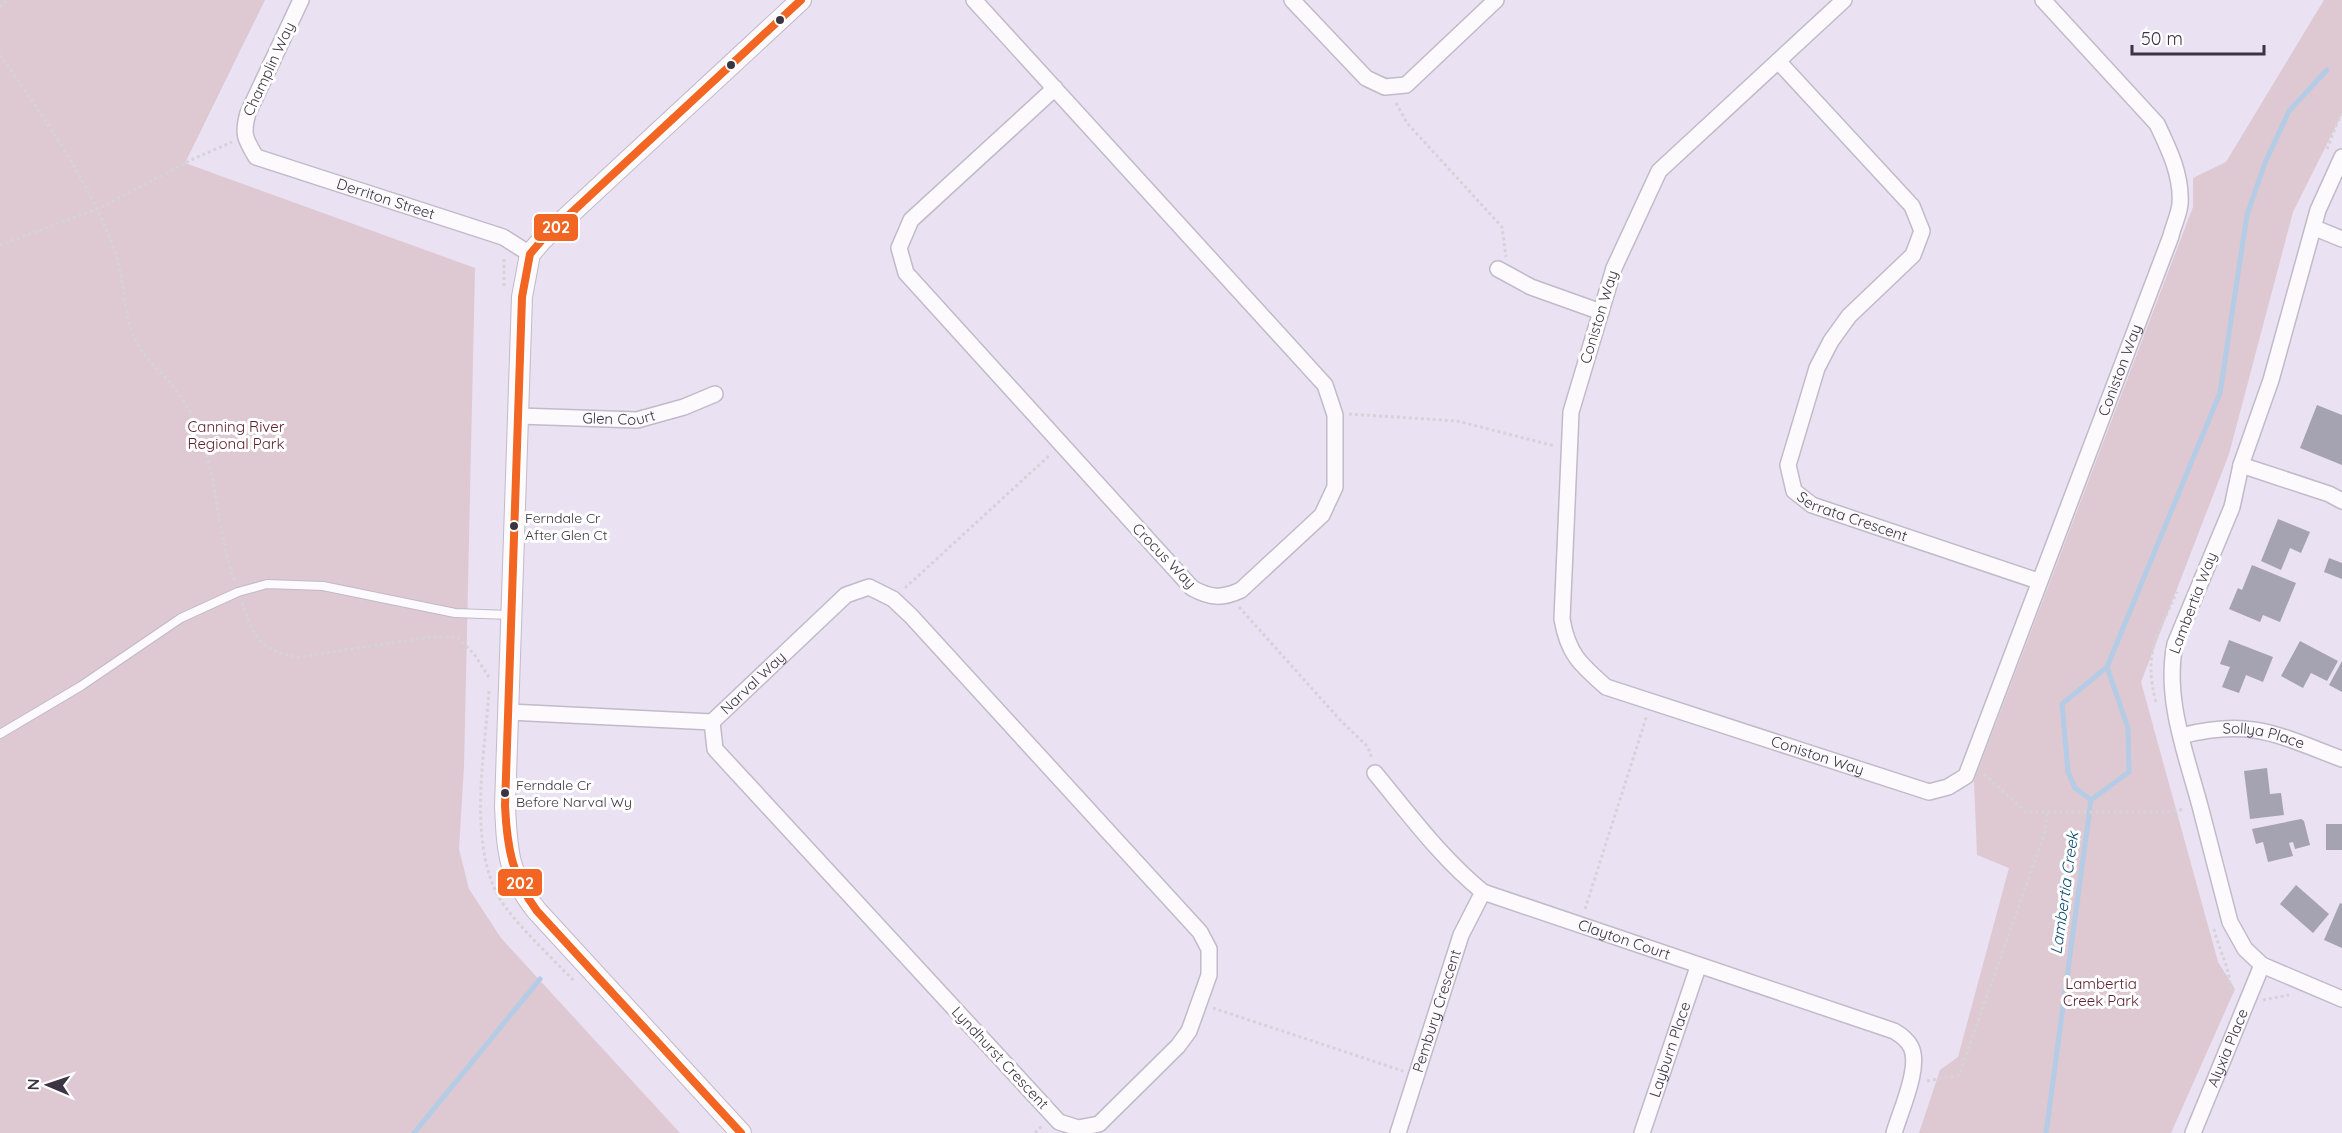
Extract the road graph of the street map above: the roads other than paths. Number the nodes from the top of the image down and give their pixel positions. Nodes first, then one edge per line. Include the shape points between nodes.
1 (301, 0) edge
2 (801, 0) edge
3 (974, 0) edge
4 (1292, 0) edge
5 (1496, 0) edge
6 (1845, 0) edge
7 (2043, 0) edge
8 (1778, 61) junction
9 (1055, 88) junction
10 (238, 141) joint
11 (2342, 157) edge
12 (2315, 228) junction
13 (2342, 239) edge
14 (530, 255) junction
15 (1498, 269) road end
16 (1600, 312) junction
17 (715, 394) dead end
18 (519, 416) junction
19 (2241, 465) junction
20 (2342, 501) edge
21 (2038, 581) junction
22 (869, 587) joint
23 (512, 615) junction
24 (509, 712) junction
25 (712, 722) junction
26 (0, 734) edge
27 (2181, 736) junction
28 (2342, 759) edge
29 (1375, 772) road end
30 (1483, 891) junction
31 (2262, 965) junction
32 (1698, 966) junction
33 (2342, 999) edge
34 (741, 1133) edge
35 (1398, 1133) edge
36 (1642, 1133) edge
37 (1894, 1133) edge
38 (2193, 1133) edge

1 - 10 street, Champlin Way
2 - 14 street via 556,226
3 - 9 street
4 - 5 street via 1366,78 1385,87 1406,85
6 - 8 street, Coniston Way
7 - 21 street, Coniston Way via 2157,124 2170,149 2180,204
8 - 16 street, Coniston Way via 1659,171 1614,267
8 - 21 street, Serrata Crescent via 1912,206 1922,231 1913,255 1849,316 1817,368 1788,465 1794,491 1812,505
9 - 9 street, Crocus Way via 1325,385 1335,415 1335,487 1322,515 1242,590 1230,595 1209,597 1192,588 906,273 899,248 911,220
10 - 14 street, Derriton Street via 269,164 503,237
11 - 12 street, Lambertia Way via 2318,210
12 - 13 street
12 - 19 street, Lambertia Way via 2271,380
14 - 18 street via 522,297
15 - 16 street via 1531,287
16 - 21 street, Coniston Way via 1570,412 1562,619 1565,639 1574,658 1606,687 1929,792 1966,776
17 - 18 street, Glen Court via 637,420
18 - 23 street
19 - 20 street
19 - 27 street, Lambertia Way via 2232,507 2175,644 2170,665
22 - 25 street, Narval Way via 846,595
22 - 25 street, Lyndhurst Crescent via 893,599 1200,932 1209,949 1209,975 1189,1030 1178,1046 1099,1124 1078,1128 1059,1122 716,748
23 - 24 street
23 - 26 lane via 454,613 299,583 267,584 238,592 181,618 81,686
24 - 25 street, Narval Way
24 - 34 street via 507,841 522,893
27 - 28 street, Sollya Place via 2208,729 2244,727 2263,730
27 - 31 street, Lambertia Way via 2230,922 2245,949
29 - 30 street, Clayton Court via 1466,879
30 - 32 street, Clayton Court
30 - 35 street, Pembury Crescent via 1461,935
31 - 33 street, Lambertia Way
31 - 38 street, Alyxia Place
32 - 36 street, Layburn Place
32 - 37 street, Clayton Court via 1879,1024 1905,1038 1912,1048 1914,1063

